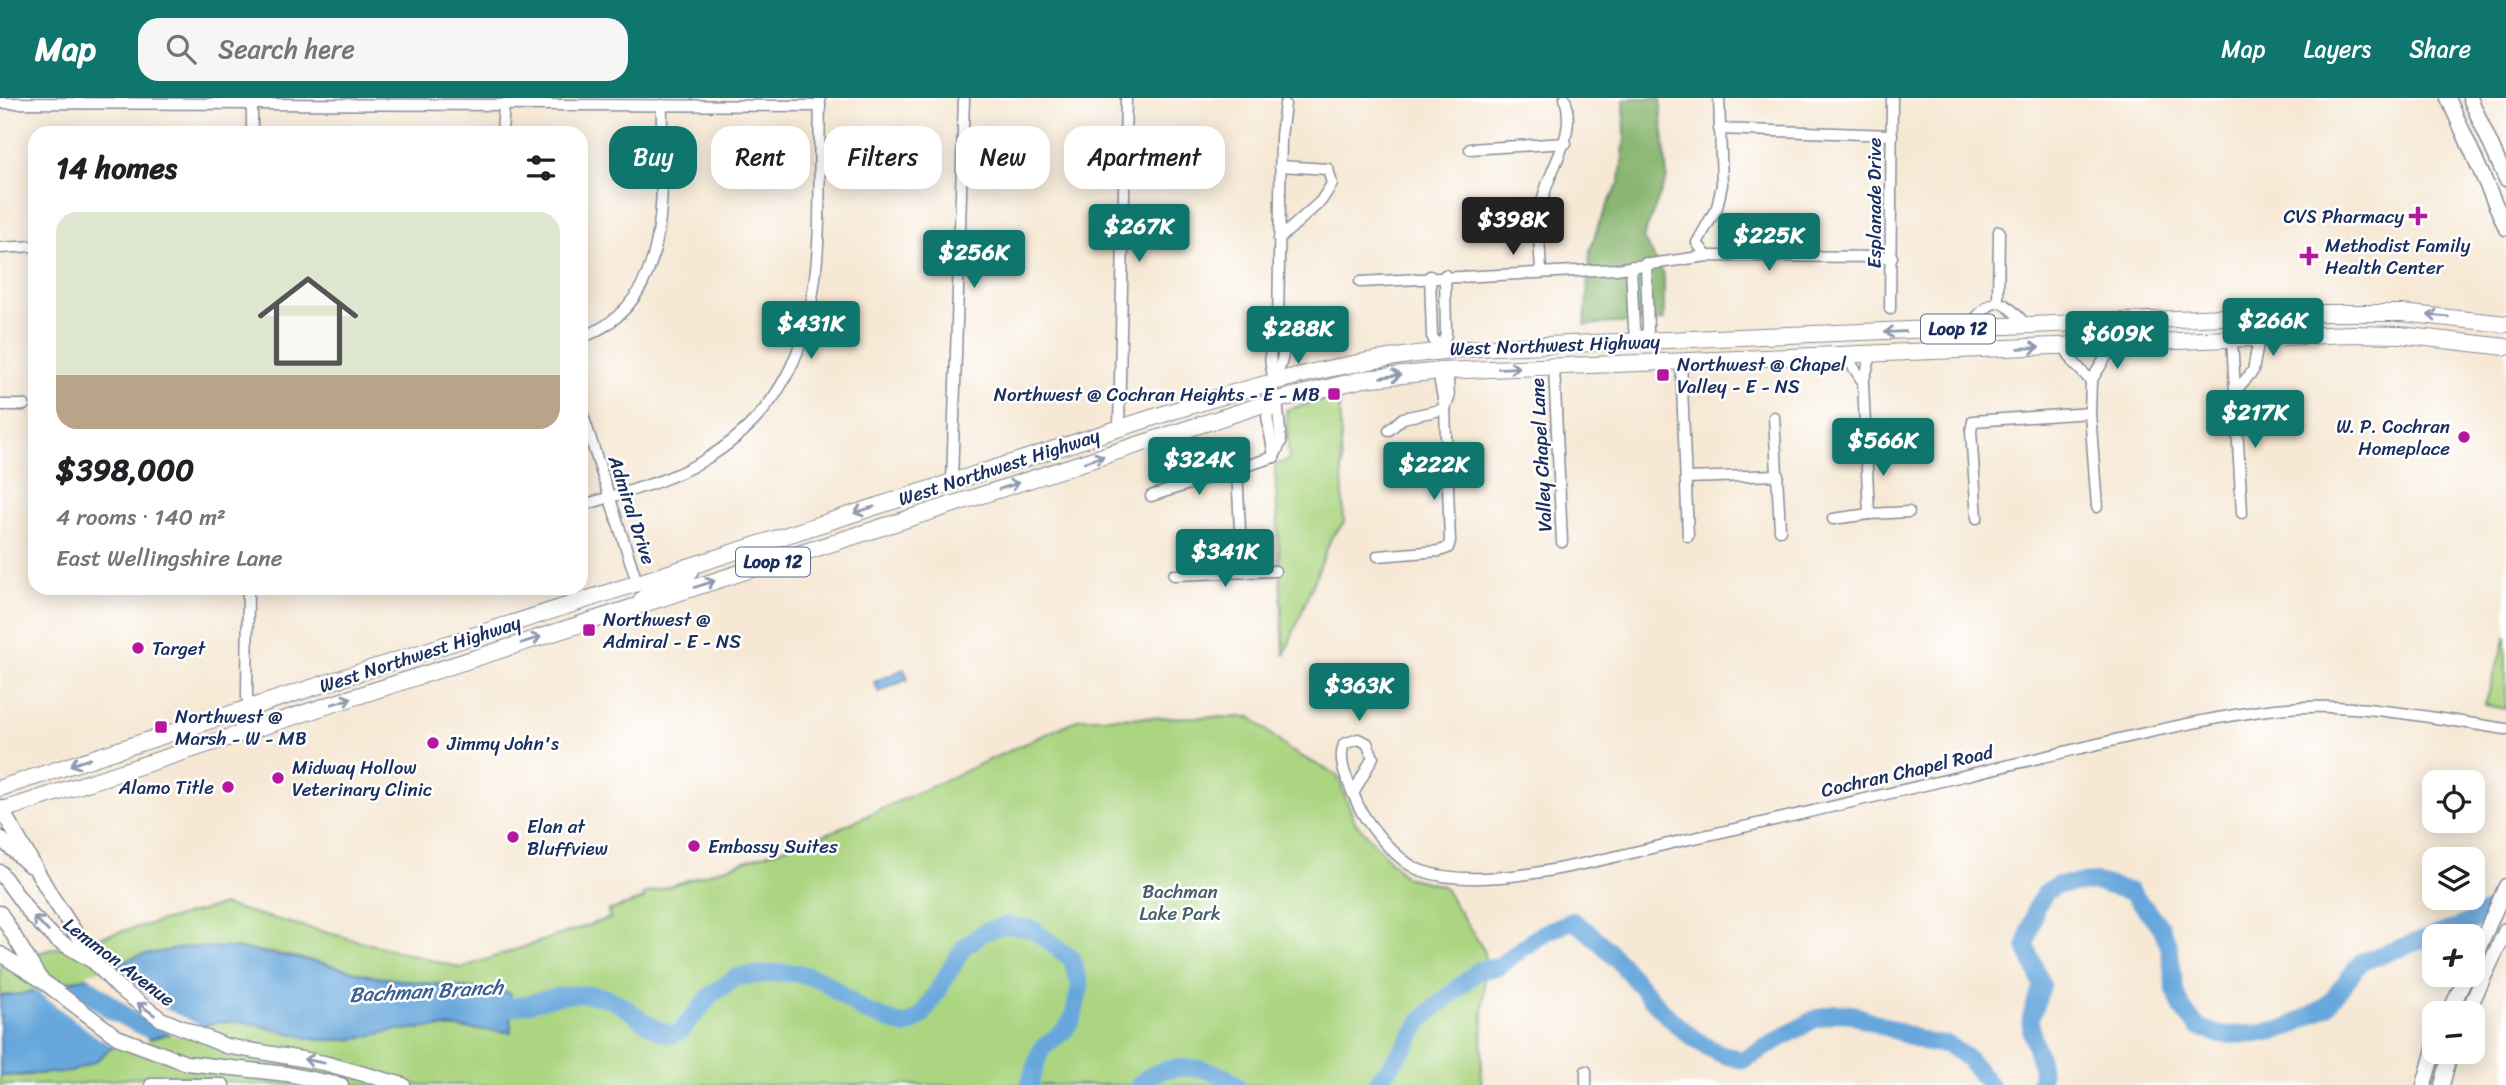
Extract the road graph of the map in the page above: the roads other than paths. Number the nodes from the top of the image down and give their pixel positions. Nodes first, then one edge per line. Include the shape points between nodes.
1 (964, 98) edge
2 (1126, 98) edge
3 (1565, 98) edge
4 (1718, 98) edge
5 (1892, 98) edge
6 (2448, 98) edge
7 (2470, 98) edge
8 (252, 100) edge
9 (820, 102) edge
10 (0, 103) edge
11 (504, 104) junction
12 (1285, 104) dead end
13 (662, 105) junction
14 (252, 126) edge
15 (502, 126) edge
16 (1718, 129) junction
17 (1892, 135) junction
18 (1566, 143) junction
19 (1470, 149) dead end
20 (1280, 166) junction
21 (2506, 181) edge
22 (2488, 191) junction
23 (2506, 228) edge
24 (1999, 231) dead end
25 (1279, 239) junction
26 (28, 246) edge
27 (0, 248) edge
28 (1707, 256) junction
29 (1892, 257) junction
30 (1646, 263) junction
31 (1630, 266) junction
32 (1541, 272) junction
33 (1445, 275) junction
34 (1430, 276) junction
35 (1360, 282) dead end
36 (1998, 301) junction
37 (1890, 309) dead end
38 (2348, 312) junction
39 (2232, 318) junction
40 (2506, 324) edge
41 (2028, 327) junction
42 (1966, 329) junction
43 (588, 334) edge
44 (2284, 336) junction
45 (2259, 338) junction
46 (2232, 339) junction
47 (1642, 341) junction
48 (2114, 344) junction
49 (2064, 346) junction
50 (2506, 347) edge
51 (1439, 350) junction
52 (1845, 354) junction
53 (1872, 354) junction
54 (1681, 361) junction
55 (1642, 362) junction
56 (1554, 366) junction
57 (1441, 371) junction
58 (1275, 379) junction
59 (2091, 380) junction
60 (1863, 383) junction
61 (2236, 390) junction
62 (1277, 400) junction
63 (0, 405) edge
64 (24, 405) dead end
65 (1445, 409) junction
66 (2090, 413) junction
67 (1774, 417) dead end
68 (1119, 428) junction
69 (588, 430) edge
70 (1389, 430) dead end
71 (1125, 449) junction
72 (1237, 468) junction
73 (1778, 475) junction
74 (1686, 478) junction
75 (953, 482) junction
76 (1152, 496) dead end
77 (610, 497) junction
78 (956, 503) junction
79 (588, 504) edge
80 (2097, 507) dead end
81 (1909, 512) dead end
82 (2242, 513) dead end
83 (1869, 514) junction
84 (1977, 518) dead end
85 (1833, 519) dead end
86 (1780, 530) dead end
87 (1688, 536) dead end
88 (1562, 542) dead end
89 (749, 547) junction
90 (1378, 556) dead end
91 (693, 564) junction
92 (755, 568) junction
93 (1275, 570) dead end
94 (1242, 572) junction
95 (1174, 575) dead end
96 (637, 582) junction
97 (248, 595) edge
98 (640, 605) junction
99 (458, 640) junction
100 (466, 661) junction
101 (249, 707) junction
102 (254, 729) junction
103 (2506, 729) edge
104 (130, 746) junction
105 (138, 767) junction
106 (0, 788) edge
107 (1353, 794) junction
108 (1, 809) edge
109 (0, 838) edge
110 (0, 872) edge
111 (38, 873) junction
112 (2506, 886) edge
113 (0, 913) edge
114 (2505, 931) edge
115 (2485, 933) edge
116 (0, 954) edge
117 (96, 964) junction
118 (41, 980) junction
119 (2473, 1001) edge
120 (2430, 1064) edge
121 (2448, 1064) edge
122 (1586, 1071) dead end
123 (151, 1085) edge
124 (223, 1085) edge
125 (341, 1085) edge
126 (403, 1085) edge
127 (1586, 1085) edge
128 (2424, 1085) edge
129 (2442, 1085) edge

1 - 75 street
2 - 68 street
3 - 18 street via 1569,112
4 - 16 street
5 - 17 street, Esplanade Drive
6 - 22 main road
7 - 21 main road
8 - 10 street
8 - 11 street
8 - 14 street
9 - 13 street
9 - 77 street via 817,275 804,337 783,383 751,424 701,462
11 - 13 street
11 - 15 street
12 - 20 street
13 - 43 street via 661,233 652,267 617,316
16 - 17 street
16 - 28 street via 1722,185 1717,208 1697,243
17 - 29 street, Esplanade Drive
18 - 19 street
18 - 32 street via 1542,200
20 - 25 street
20 - 25 street via 1328,169 1332,184 1321,201
21 - 22 main road
22 - 23 main road
24 - 36 street
25 - 58 street via 1278,325 1283,335 1283,366
26 - 27 street
28 - 29 street
28 - 30 street
29 - 37 street, Esplanade Drive
30 - 31 street
30 - 47 street via 1648,330
31 - 32 street
31 - 47 street via 1634,329
32 - 33 street
33 - 34 street
33 - 51 street via 1446,335
34 - 35 street
34 - 51 street via 1432,336
36 - 41 street via 2007,303
36 - 42 street via 1989,303
38 - 39 main road, West Northwest Highway / Loop 12
40 -> 38 main road, West Northwest Highway / Loop 12
38 - 44 main road via 2343,322 2301,328
39 - 41 main road, West Northwest Highway / Loop 12
39 - 46 main road
41 - 42 main road, West Northwest Highway / Loop 12
42 -> 47 main road, West Northwest Highway / Loop 12
44 - 45 main road, West Northwest Highway / Loop 12
44 - 50 main road, West Northwest Highway / Loop 12 via 2400,335
45 - 46 main road, West Northwest Highway / Loop 12
45 - 61 street via 2253,371
46 - 48 main road, West Northwest Highway / Loop 12
46 - 61 street
47 - 51 main road, West Northwest Highway / Loop 12
47 - 55 main road
48 - 49 main road, West Northwest Highway / Loop 12
48 - 59 street
53 -> 49 main road, West Northwest Highway / Loop 12
49 - 59 street
51 - 57 main road
51 - 58 main road, West Northwest Highway / Loop 12 via 1361,360
52 - 53 main road, West Northwest Highway / Loop 12
52 - 54 main road, West Northwest Highway / Loop 12
52 - 60 street
53 - 60 street
54 - 55 main road, West Northwest Highway / Loop 12
54 - 74 street
55 - 56 main road, West Northwest Highway / Loop 12
57 -> 56 main road, West Northwest Highway / Loop 12
56 - 88 street, Valley Chapel Lane
62 -> 57 main road, West Northwest Highway / Loop 12 via 1364,379
57 - 65 street
58 - 62 main road
58 - 68 main road, West Northwest Highway / Loop 12
59 - 66 street
60 - 83 street
61 - 82 street
62 - 71 main road, West Northwest Highway / Loop 12
62 - 72 street via 1274,457
63 - 64 street
65 - 70 street via 1403,418
65 - 90 street via 1448,548
66 - 80 street
66 - 84 street via 1973,421
67 - 73 street
68 - 71 main road
68 - 75 main road, West Northwest Highway / Loop 12
69 - 77 street, Admiral Drive
78 -> 71 main road, West Northwest Highway / Loop 12
72 - 76 street
72 - 94 street
73 - 74 street
73 - 86 street
74 - 87 street
75 - 78 main road
75 -> 89 main road, West Northwest Highway / Loop 12
77 - 79 street
77 - 96 street, Admiral Drive
78 - 92 main road, West Northwest Highway / Loop 12
81 - 83 street
83 - 85 street
89 - 91 main road, West Northwest Highway / Loop 12
89 - 92 main road
91 - 96 main road, West Northwest Highway / Loop 12
91 - 98 main road via 688,575 648,593
98 -> 92 main road, West Northwest Highway / Loop 12
93 - 94 street
94 - 95 street
96 - 99 main road, West Northwest Highway / Loop 12
97 - 101 street
100 -> 98 main road, West Northwest Highway / Loop 12
99 - 100 main road
99 - 101 main road, West Northwest Highway / Loop 12
102 -> 100 main road, West Northwest Highway / Loop 12
101 - 102 street
101 - 104 main road, West Northwest Highway / Loop 12
102 - 105 main road, West Northwest Highway / Loop 12
103 - 107 street, Cochran Chapel Road via 2359,708 2260,711 1499,878 1434,874 1411,866 1363,818
104 - 105 main road
104 -> 106 main road, West Northwest Highway / Loop 12
105 - 108 main road, West Northwest Highway / Loop 12
107 - 107 street, Cochran Chapel Road via 1373,757 1367,743 1358,739 1344,744 1340,759
108 - 111 main road
109 - 111 main road
117 -> 110 main road, Lemmon Avenue via 57,940 32,916
111 - 117 main road
112 - 115 main road
113 - 118 main road
114 - 119 main road
116 - 118 main road
126 -> 117 main road, Lemmon Avenue via 324,1063 204,1039 145,1009
118 - 125 main road via 93,1022 145,1050 186,1063
120 - 128 main road
121 - 129 main road
122 - 127 street
123 - 124 street

